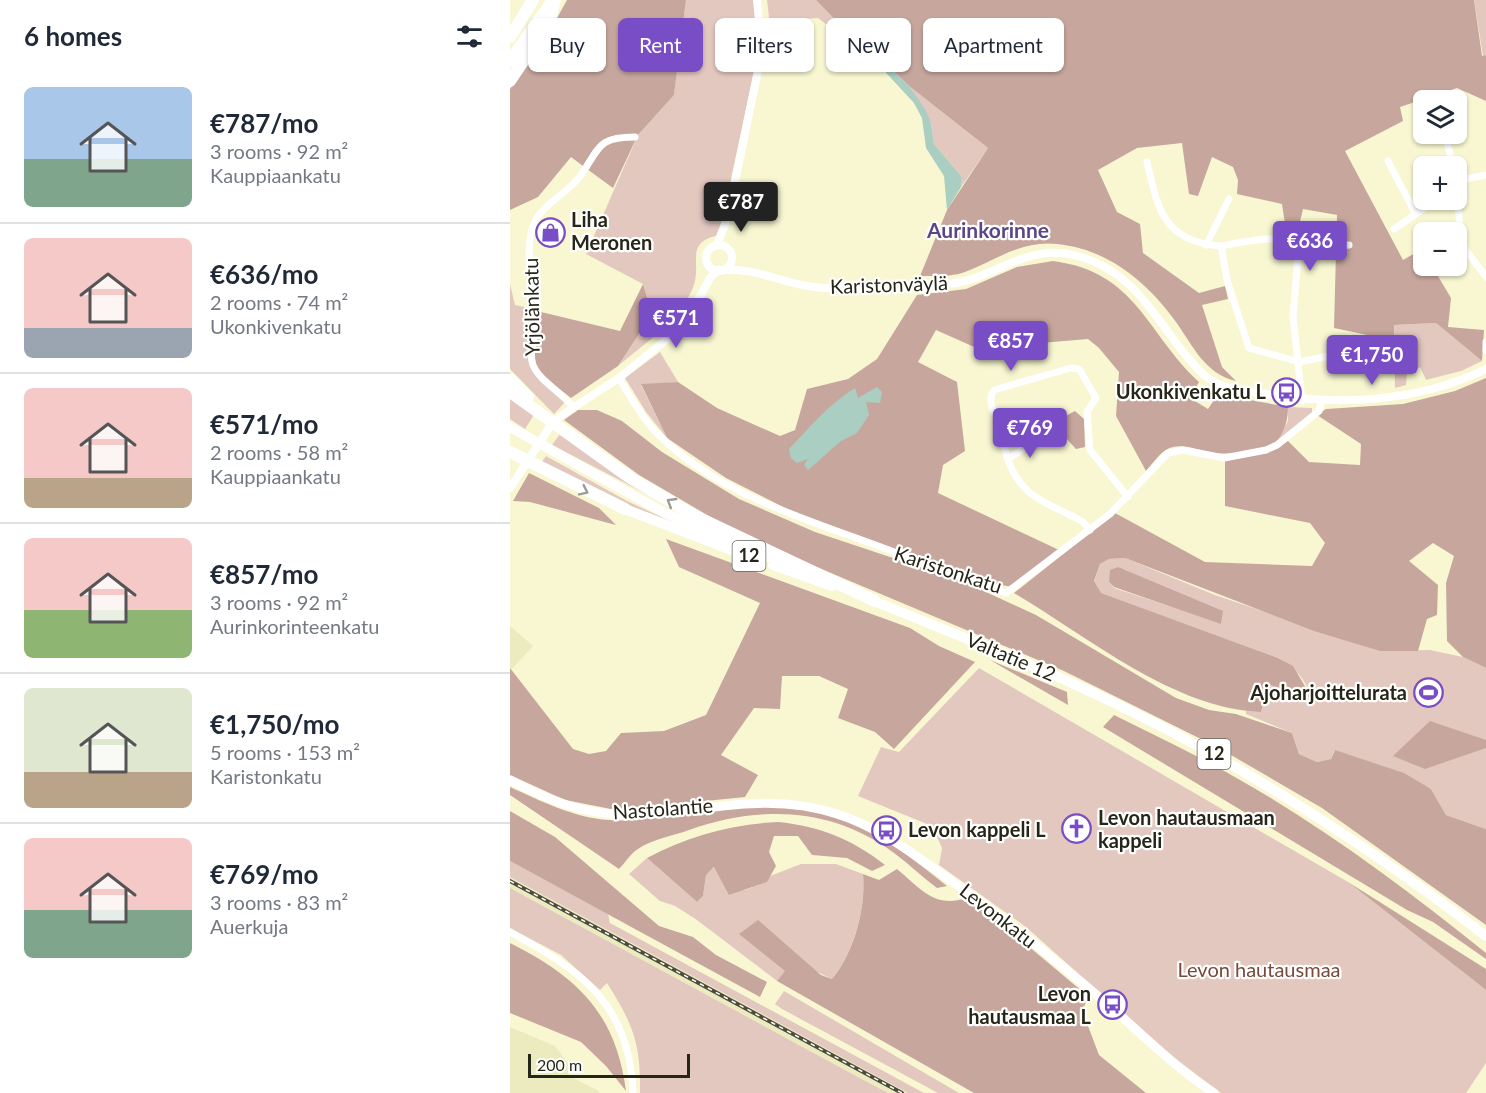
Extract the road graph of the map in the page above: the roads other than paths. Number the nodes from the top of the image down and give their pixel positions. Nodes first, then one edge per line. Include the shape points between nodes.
1 (533, 0) edge
2 (554, 0) edge
3 (757, 0) edge
4 (512, 32) edge
5 (510, 61) edge
6 (510, 81) edge
7 (635, 137) dead end
8 (1147, 162) dead end
9 (1388, 162) dead end
10 (1486, 175) edge
11 (1467, 179) edge
12 (1229, 199) dead end
13 (1420, 210) edge
14 (1458, 210) edge
15 (1415, 213) junction
16 (728, 216) junction
17 (1394, 229) dead end
18 (717, 245) junction
19 (1206, 245) junction
20 (1221, 246) junction
21 (1349, 246) dead end
22 (1300, 250) junction
23 (730, 254) junction
24 (706, 261) junction
25 (720, 270) junction
26 (756, 271) junction
27 (1486, 277) edge
28 (702, 293) junction
29 (1486, 342) edge
30 (1373, 347) dead end
31 (1486, 351) edge
32 (1299, 362) junction
33 (1486, 369) edge
34 (618, 378) junction
35 (510, 379) edge
36 (510, 392) edge
37 (1322, 400) junction
38 (1302, 401) junction
39 (574, 408) junction
40 (548, 417) junction
41 (510, 427) edge
42 (1039, 438) dead end
43 (510, 452) edge
44 (1008, 459) junction
45 (510, 488) edge
46 (1128, 497) junction
47 (625, 509) joint
48 (1090, 530) junction
49 (874, 601) junction
50 (510, 780) edge
51 (750, 802) joint
52 (510, 932) edge
53 (1486, 936) edge
54 (633, 1093) edge
55 (1214, 1093) edge

1 - 4 highway
2 - 5 highway
2 - 6 highway via 549,23
3 - 16 street via 762,51
7 - 39 street, Yrjölänkatu via 616,137 600,144 580,177 538,216 531,239 536,326 530,354 534,368
8 - 19 street via 1162,217 1181,236
9 - 15 street
10 - 11 street
12 - 19 street
13 - 15 street
14 - 27 street via 1462,245
15 - 17 street
16 - 18 street
16 - 23 street
18 - 23 street
18 - 24 street via 707,252
19 - 20 street
20 - 22 street via 1257,240 1291,241
20 - 32 street via 1246,345 1257,352
21 - 22 street
22 - 32 street via 1293,303
23 - 25 street via 729,265
23 - 26 street
24 - 25 street via 711,268
24 - 28 street
25 - 26 street, Karistonväylä
25 - 28 street via 712,275
26 - 38 street, Karistonväylä via 818,288 950,284 1028,256 1077,256 1104,267 1130,286 1206,377 1233,389
28 - 34 street via 681,326
29 - 31 street
30 - 32 street
32 - 38 street
33 - 37 street via 1454,383 1406,395
34 - 39 street
34 - 48 street, Karistonkatu via 667,443 715,476 811,522 1006,593
35 - 40 highway
36 - 40 highway, 12
37 - 38 street, Karistonväylä
37 - 46 street, Karistonkatu via 1318,411 1266,450 1224,458 1183,450 1168,453
39 - 45 street via 549,428
49 -> 40 highway, 12 via 697,518 629,477
41 - 49 highway, Valtatie 12 / 12 via 667,514
42 - 44 street
43 -> 47 highway, 12
44 - 46 street via 990,401 994,390 1075,368 1096,398 1087,412 1090,450
44 - 48 street via 1023,488 1083,522
46 - 48 street, Karistonkatu
47 - 49 highway, 12
49 - 53 highway, Valtatie 12 / 12 via 1076,684 1204,748 1362,845
50 - 51 main road, Nastolantie via 561,803 614,814
51 - 55 main road, Levonkatu via 798,804 837,814 871,827 912,852 992,909
52 - 54 street via 558,958 596,990 622,1036 631,1066

